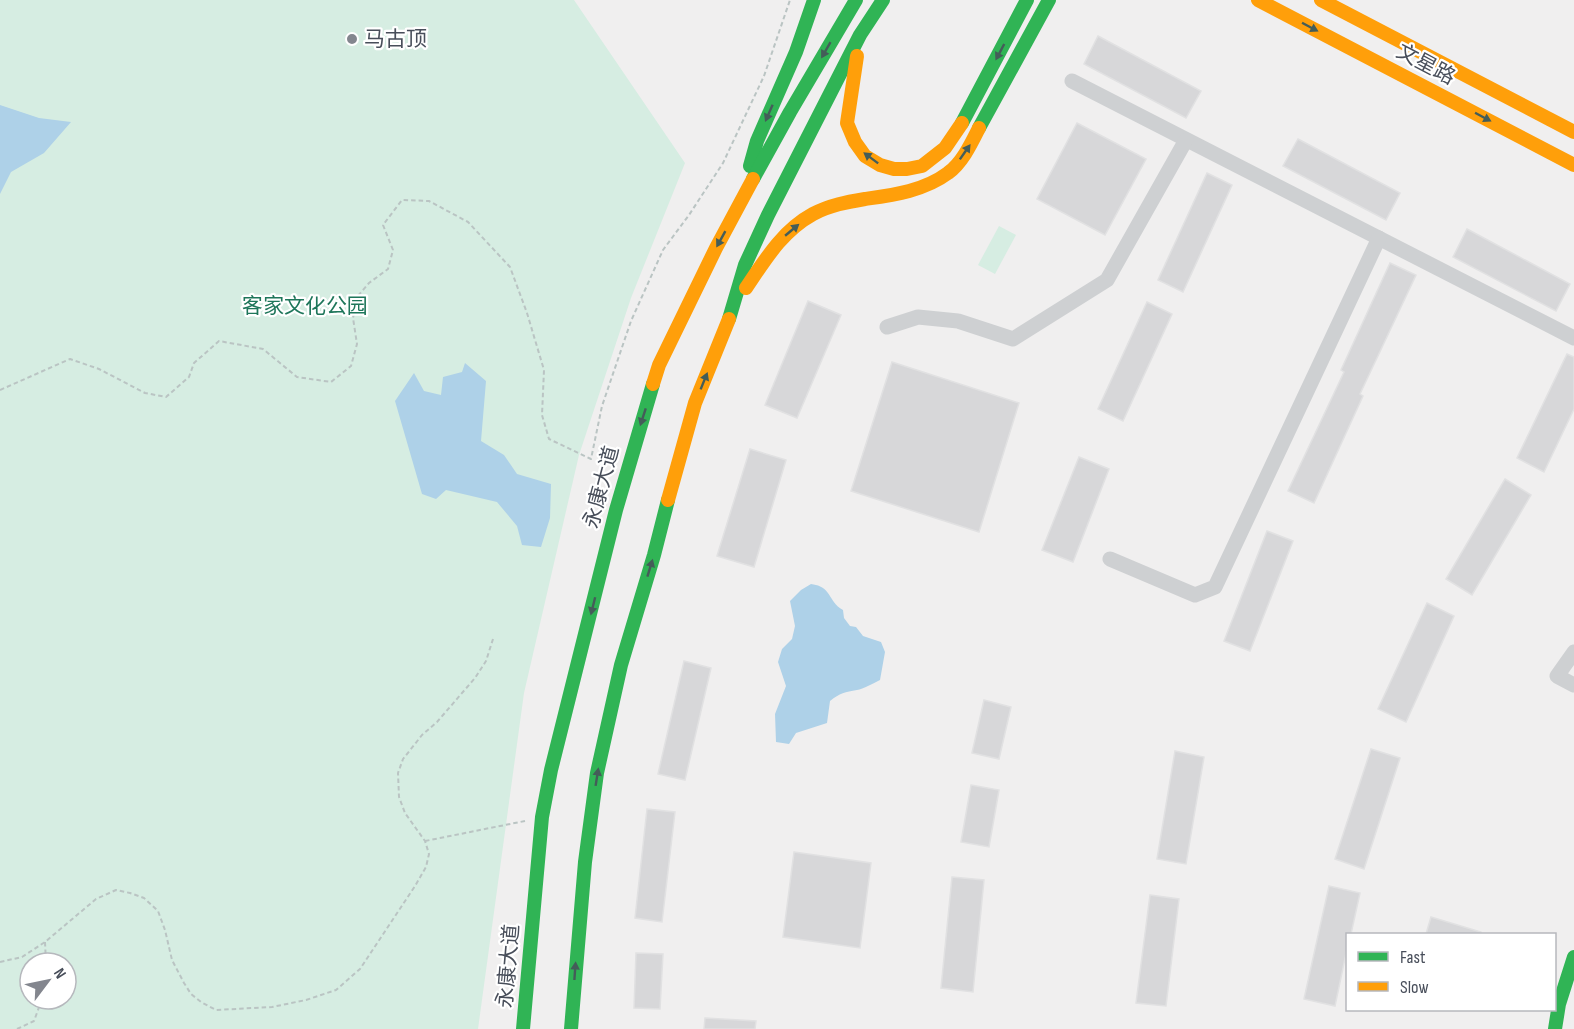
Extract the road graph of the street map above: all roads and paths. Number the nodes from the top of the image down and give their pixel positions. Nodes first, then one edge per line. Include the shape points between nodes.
1 (790, 0) edge
2 (814, 0) edge
3 (856, 0) edge
4 (883, 0) edge
5 (1027, 0) edge
6 (1048, 0) edge
7 (1258, 0) edge
8 (1321, 0) edge
9 (860, 36) junction
10 (1072, 81) dead end
11 (1574, 132) edge
12 (1186, 140) junction
13 (1574, 165) edge
14 (739, 207) junction
15 (1379, 238) junction
16 (732, 310) junction
17 (887, 327) dead end
18 (1574, 338) edge
19 (0, 390) edge
20 (1110, 559) dead end
21 (493, 639) dead end
22 (1574, 652) edge
23 (1574, 686) edge
24 (542, 817) junction
25 (425, 841) junction
26 (45, 942) junction
27 (45, 951) edge
28 (1574, 957) edge
29 (0, 962) edge
30 (38, 1011) edge
31 (17, 1029) edge
32 (523, 1029) edge
33 (572, 1029) edge
34 (1555, 1029) edge

1 - 19 path via 764,76 723,163 663,250 631,321 602,406 591,459 549,439 542,415 544,370 510,267 468,222 429,201 402,200 383,225 393,250 387,269 357,297 353,318 357,344 351,366 331,382 297,377 263,349 219,342 194,363 189,377 166,397 144,393 99,369 70,359
2 -> 14 main road via 757,141
3 -> 14 main road, 永康大道
4 - 9 main road
5 -> 9 main road via 968,113 945,148 922,166 894,169 880,165 865,156 855,142 847,123
16 -> 6 main road via 777,243 813,214 836,204 904,193 948,173 972,142
7 -> 13 main road, 文星路
8 - 11 main road, 文星路
9 - 16 main road via 768,215 745,265
10 - 12 street
12 - 15 street
12 - 17 street via 1107,280 1013,339 958,321 918,317
14 -> 24 main road, 永康大道 via 659,365 616,510
15 - 18 street
15 - 20 street via 1215,587 1195,595
33 -> 16 main road via 585,862 604,741 621,665 695,403
21 - 25 path via 475,678 422,735 403,759 398,773 399,797 405,813
22 - 23 street via 1557,676
24 - 25 path
24 - 32 main road, 永康大道
25 - 26 path via 429,854 426,867 360,969 336,990 306,1000 226,1010 216,1010 201,1002 191,994 172,960 158,911 144,898 130,893 116,890 96,899
26 - 27 path
26 - 29 path via 22,957
28 - 34 main road
30 - 31 path via 34,1021

